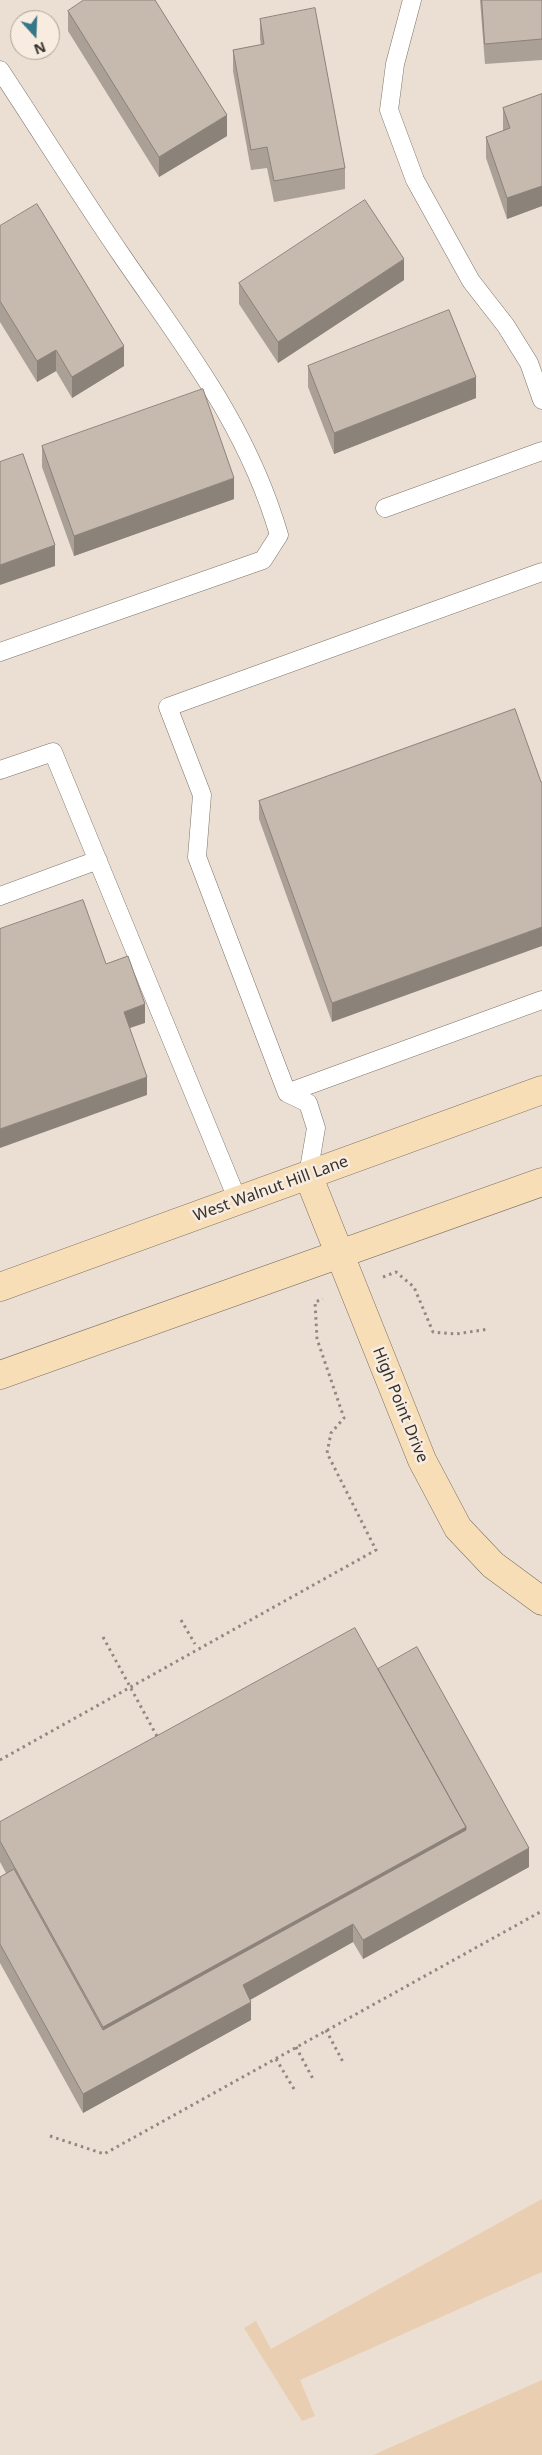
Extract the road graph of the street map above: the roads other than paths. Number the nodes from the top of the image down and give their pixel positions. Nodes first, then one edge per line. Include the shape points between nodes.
1 (412, 0) edge
2 (0, 70) edge
3 (542, 400) edge
4 (542, 451) edge
5 (385, 508) dead end
6 (542, 572) edge
7 (0, 652) edge
8 (0, 770) edge
9 (98, 860) junction
10 (0, 896) edge
11 (542, 1000) edge
12 (542, 1090) edge
13 (287, 1093) junction
14 (308, 1175) junction
15 (542, 1182) edge
16 (238, 1202) junction
17 (339, 1254) junction
18 (0, 1287) edge
19 (0, 1375) edge
20 (542, 1601) edge

1 - 3 lane via 395,64 389,110 415,180 471,281 506,326 529,363
2 - 7 lane via 120,254 216,392 268,497 278,535 263,560
4 - 5 lane
6 - 13 lane via 168,707 202,795 197,856
8 - 9 lane via 53,752
9 - 10 lane
9 - 16 lane
11 - 13 lane
12 - 14 main road, West Walnut Hill Lane
13 - 14 lane via 308,1103 316,1128
14 - 16 main road, West Walnut Hill Lane
14 - 17 main road, High Point Drive
15 - 17 main road
16 - 18 main road, West Walnut Hill Lane
17 - 19 main road
17 - 20 main road, High Point Drive via 422,1460 458,1528 493,1565

